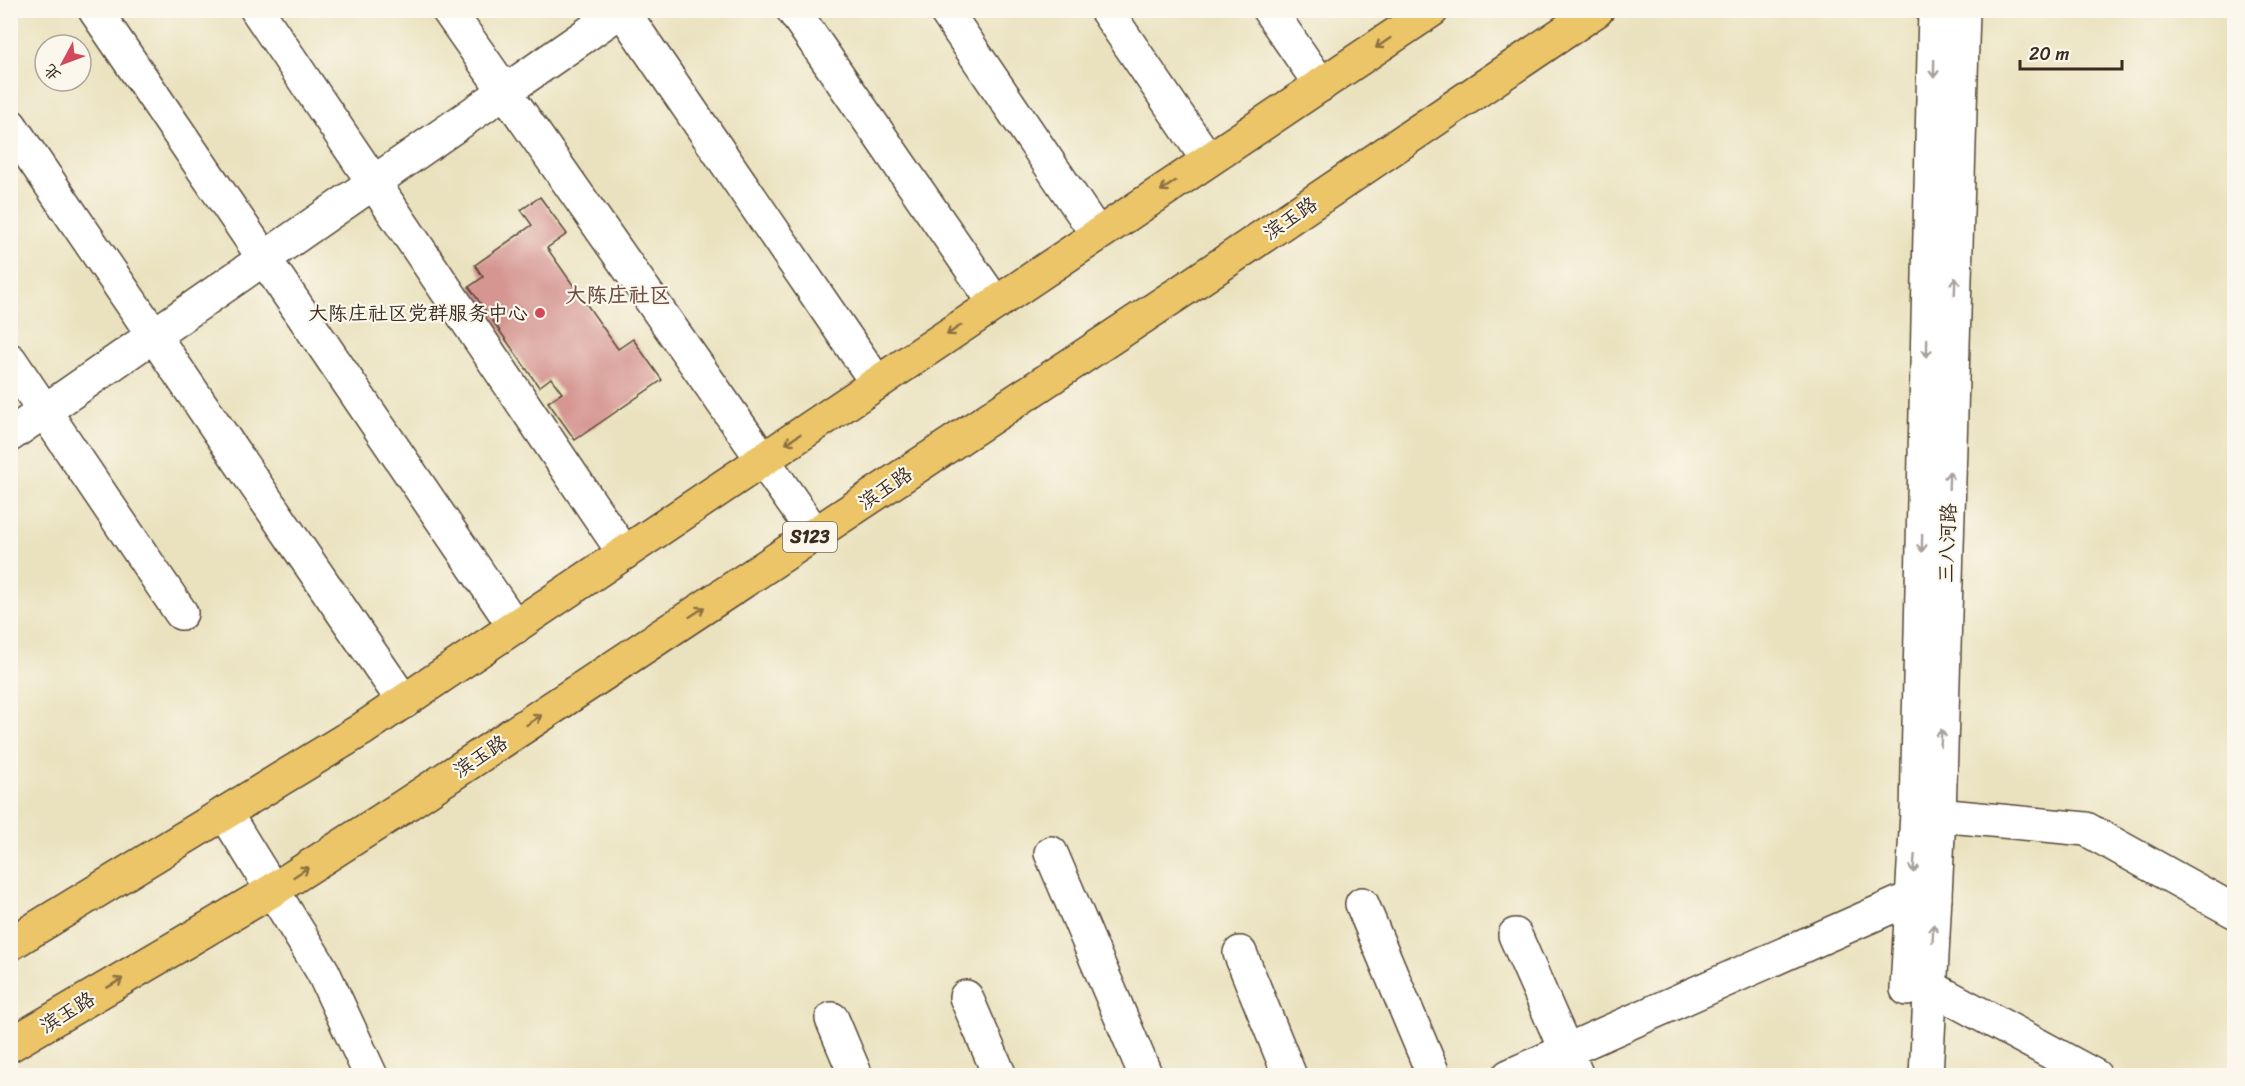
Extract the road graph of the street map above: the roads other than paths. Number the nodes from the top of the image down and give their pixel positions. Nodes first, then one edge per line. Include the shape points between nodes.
1 (95, 10) edge
2 (257, 10) edge
3 (448, 10) edge
4 (793, 10) edge
5 (945, 10) edge
6 (1106, 10) edge
7 (1269, 10) edge
8 (1597, 10) edge
9 (1935, 10) edge
10 (1963, 10) edge
11 (622, 11) edge
12 (1430, 11) edge
13 (1321, 85) junction
14 (504, 91) junction
15 (10, 125) edge
16 (1208, 160) junction
17 (374, 182) junction
18 (1097, 234) junction
19 (264, 258) junction
20 (995, 303) junction
21 (154, 335) junction
22 (10, 360) edge
23 (877, 383) junction
24 (45, 411) junction
25 (10, 435) edge
26 (762, 460) junction
27 (814, 534) junction
28 (624, 553) junction
29 (182, 613) dead end
30 (515, 627) junction
31 (404, 702) junction
32 (225, 813) junction
33 (1928, 814) junction
34 (1051, 853) dead end
35 (273, 890) junction
36 (1923, 898) junction
37 (1362, 904) dead end
38 (2235, 911) edge
39 (1515, 936) dead end
40 (10, 944) edge
41 (1240, 953) dead end
42 (1919, 980) junction
43 (966, 997) dead end
44 (832, 1019) dead end
45 (10, 1044) edge
46 (1571, 1063) edge
47 (371, 1076) edge
48 (856, 1076) edge
49 (1000, 1076) edge
50 (1146, 1076) edge
51 (1290, 1076) edge
52 (1434, 1076) edge
53 (1509, 1076) edge
54 (1904, 1076) edge
55 (1926, 1076) edge
56 (2095, 1076) edge

1 - 19 street
2 - 17 street
3 - 14 street
4 - 20 street
5 - 18 street
6 - 16 street
7 - 13 street
8 - 27 main road, 滨玉路 / S123
9 -> 33 street, 三八河路
33 -> 10 street, 三八河路
11 - 14 street
11 - 23 street
12 -> 13 main road
13 - 16 main road
14 - 17 street
14 - 26 street
15 - 21 street
16 -> 18 main road
17 - 19 street
17 - 28 street
18 - 20 main road
19 - 21 street
19 - 30 street
20 -> 23 main road
21 - 24 street
21 - 31 street
22 - 24 street
23 -> 26 main road
24 - 25 street
24 - 29 street
26 - 27 street
26 - 28 main road
35 -> 27 main road, 滨玉路 / S123
28 - 30 main road
30 - 31 main road
31 - 32 main road
32 - 35 street
32 - 40 main road
33 - 36 street, 三八河路
33 - 38 street via 2086,829
34 - 50 street
45 -> 35 main road, 滨玉路 / S123
35 - 47 street via 323,972
36 - 42 street, 三八河路
36 - 46 street
37 - 52 street
39 - 46 street
41 - 51 street
42 - 54 street, 三八河路
42 - 55 street, 三八河路
42 - 56 street
43 - 49 street
44 - 48 street
46 - 53 street

